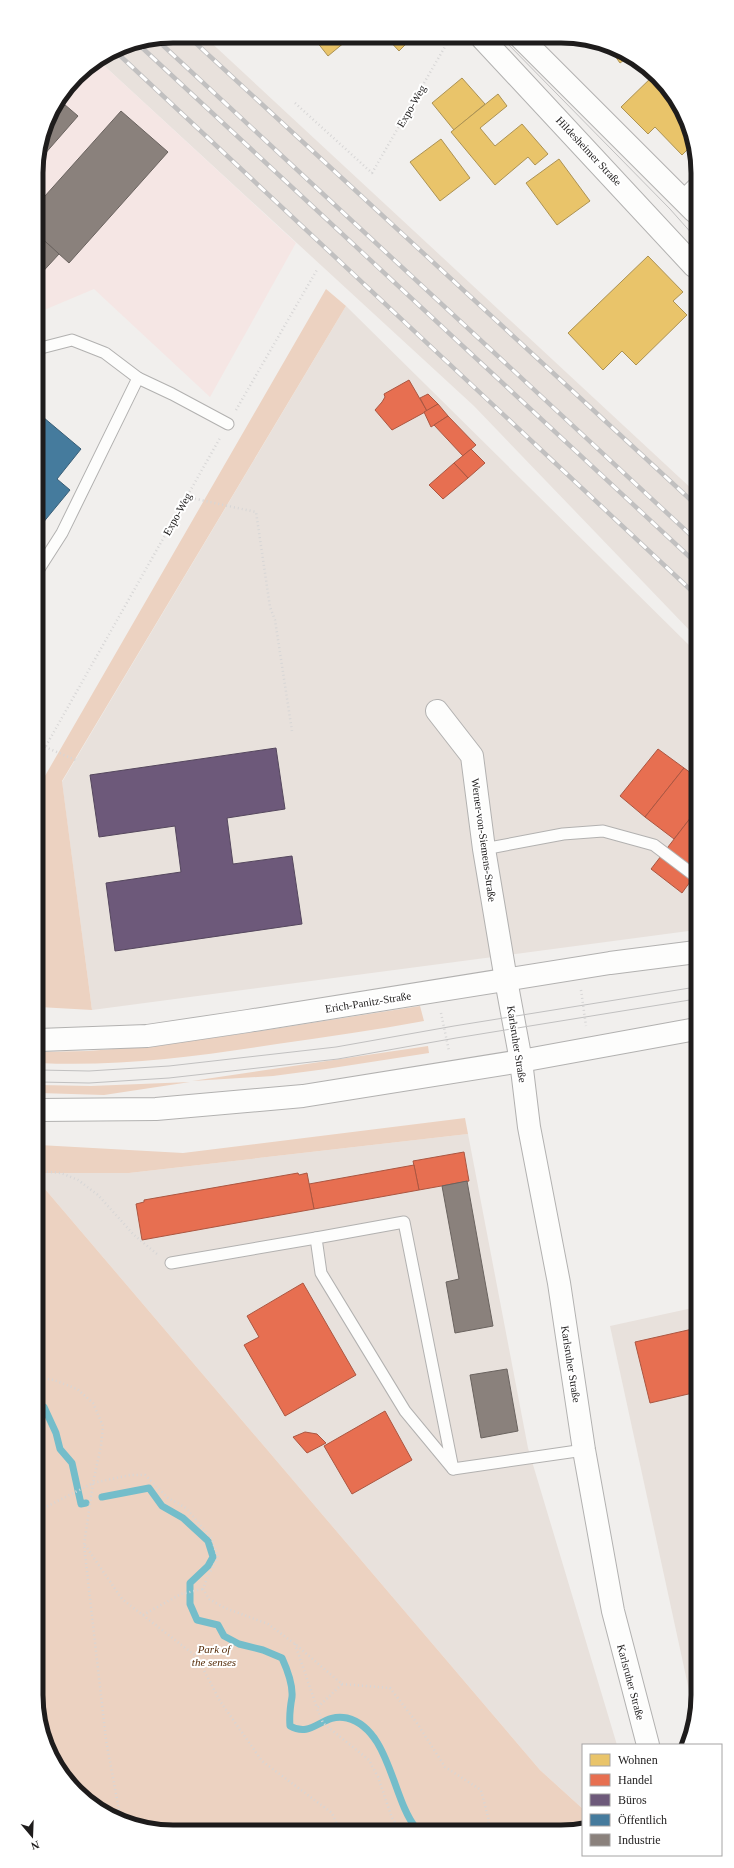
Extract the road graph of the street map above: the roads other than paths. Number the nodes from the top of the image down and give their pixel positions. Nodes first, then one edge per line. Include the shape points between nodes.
1 (487, 43) edge
2 (526, 43) edge
3 (689, 198) edge
4 (691, 263) edge
5 (43, 347) edge
6 (138, 378) junction
7 (228, 424) road end
8 (43, 563) edge
9 (436, 711) dead end
10 (484, 849) junction
11 (691, 873) edge
12 (691, 953) edge
13 (506, 980) junction
14 (691, 1030) edge
15 (43, 1040) edge
16 (521, 1061) junction
17 (43, 1110) edge
18 (316, 1238) junction
19 (171, 1263) road end
20 (584, 1450) junction
21 (453, 1470) junction
22 (648, 1744) edge

1 - 4 main road, Hildesheimer Straße
2 - 3 main road
5 - 6 lane via 72,340 105,352
6 - 7 lane
6 - 8 lane via 62,533
9 - 10 main road, Werner-von-Siemens-Straße via 472,756
10 - 11 lane via 563,834 603,832 654,845
10 - 13 main road, Werner-von-Siemens-Straße
12 - 13 main road, Erich-Panitz-Straße
13 - 15 main road, Erich-Panitz-Straße via 147,1036
13 - 16 main road, Karlsruher Straße
14 - 16 main road
16 - 17 main road via 303,1096 156,1109
16 - 20 main road, Karlsruher Straße via 529,1128 559,1284
18 - 19 lane
18 - 21 lane via 321,1273 405,1411
18 - 21 lane via 404,1222
20 - 21 lane
20 - 22 main road, Karlsruher Straße via 613,1610

